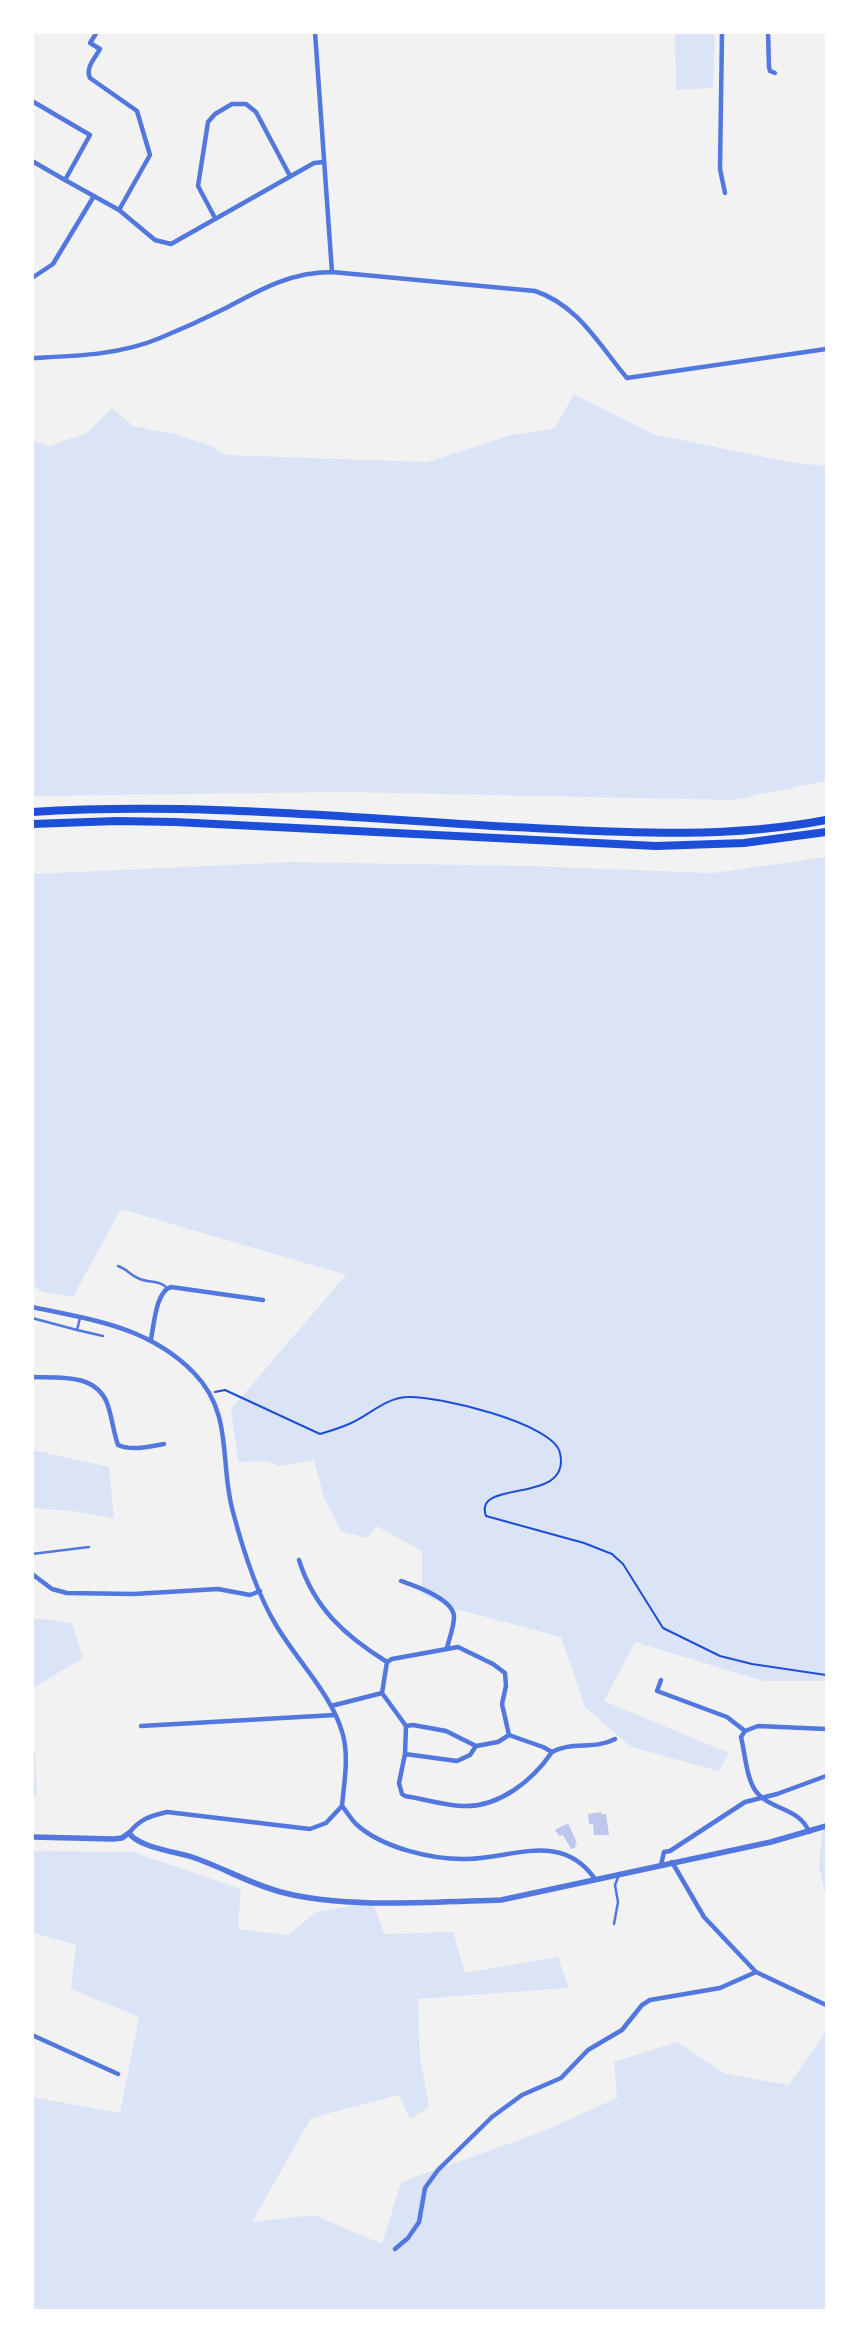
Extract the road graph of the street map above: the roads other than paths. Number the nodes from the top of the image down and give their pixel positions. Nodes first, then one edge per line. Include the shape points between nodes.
1 (97, 32) edge
2 (315, 32) edge
3 (722, 32) edge
4 (768, 32) edge
5 (775, 73) dead end
6 (32, 101) edge
7 (32, 161) edge
8 (324, 162) junction
9 (290, 176) junction
10 (65, 180) junction
11 (724, 193) dead end
12 (94, 196) junction
13 (119, 210) junction
14 (215, 218) junction
15 (332, 272) junction
16 (32, 278) edge
17 (826, 349) edge
18 (32, 358) edge
19 (32, 812) edge
20 (826, 820) edge
21 (32, 824) edge
22 (826, 832) edge
23 (118, 1266) dead end
24 (167, 1288) junction
25 (263, 1300) dead end
26 (32, 1307) edge
27 (32, 1318) edge
28 (80, 1318) junction
29 (77, 1330) junction
30 (103, 1336) dead end
31 (151, 1340) junction
32 (32, 1377) edge
33 (164, 1444) dead end
34 (89, 1547) dead end
35 (32, 1554) edge
36 (299, 1560) dead end
37 (32, 1574) edge
38 (401, 1581) dead end
39 (260, 1591) junction
40 (447, 1648) junction
41 (387, 1662) junction
42 (661, 1680) dead end
43 (382, 1693) junction
44 (331, 1706) junction
45 (335, 1714) junction
46 (141, 1726) dead end
47 (406, 1726) junction
48 (826, 1729) edge
49 (745, 1731) junction
50 (509, 1735) junction
51 (615, 1739) dead end
52 (476, 1746) junction
53 (552, 1752) junction
54 (405, 1754) junction
55 (826, 1776) edge
56 (761, 1797) junction
57 (342, 1806) junction
58 (826, 1826) edge
59 (809, 1832) junction
60 (129, 1834) junction
61 (32, 1837) edge
62 (672, 1862) junction
63 (661, 1865) junction
64 (620, 1874) junction
65 (595, 1879) junction
66 (614, 1924) dead end
67 (756, 1972) junction
68 (826, 2005) edge
69 (32, 2036) edge
70 (118, 2074) dead end
71 (395, 2249) dead end

1 - 13 street via 90,43 100,49 88,68 88,74 137,111 150,155
2 - 8 street
3 - 11 street via 720,169
4 - 5 street via 767,60 770,71
6 - 10 street via 90,135
7 - 10 street
8 - 9 street via 314,163
8 - 15 street
9 - 14 street
9 - 14 street via 256,112 246,104 232,104 208,122 198,186
10 - 12 street
12 - 13 street
12 - 16 street via 53,264
13 - 14 street via 155,240 165,244 176,242
15 - 17 street via 526,290 546,295 577,315 626,378
15 - 18 street via 279,280 191,325 128,348 96,354
19 - 20 highway via 169,809 663,834 748,831
21 - 22 highway via 175,822 656,846 744,843
23 - 24 lane via 142,1280
24 - 25 street
24 - 31 street via 160,1295
26 - 28 street
27 - 29 lane
28 - 29 lane
28 - 31 street via 132,1330
29 - 30 lane
31 - 39 street via 180,1360 210,1393 224,1436 232,1511
32 - 33 street via 68,1378 90,1383 102,1393 108,1405 118,1444 143,1448
34 - 35 lane
36 - 41 street via 316,1600 341,1629
37 - 39 street via 52,1589 66,1593 133,1594 218,1589 250,1595
38 - 40 street via 423,1589 452,1609 454,1617
39 - 44 street via 277,1626
40 - 41 street
40 - 50 street via 463,1649 504,1673 506,1686 502,1704
41 - 43 street
42 - 49 street via 657,1691 727,1716
43 - 44 street
43 - 47 street
44 - 45 street
45 - 46 street
45 - 57 street via 346,1754
47 - 52 street via 414,1724 446,1731
47 - 54 street
48 - 49 street via 758,1726
49 - 56 street via 741,1737 751,1782
50 - 52 street via 498,1742
50 - 53 street
51 - 53 street via 605,1745 560,1748
52 - 54 street via 470,1755 457,1761
53 - 54 street via 542,1766 515,1790 490,1802 463,1806 402,1794 399,1783
55 - 56 street
56 - 59 street via 791,1812 804,1822
56 - 63 street via 745,1802 664,1852
57 - 60 street via 326,1823 310,1829 167,1812 148,1816
57 - 65 street via 356,1824 376,1838 400,1848 452,1859 535,1849 552,1850 586,1867
58 - 59 street
59 - 62 street
60 - 61 street via 113,1839
60 - 65 street via 141,1843 216,1865 281,1892 322,1899 368,1902 501,1900
62 - 63 street
62 - 67 street via 704,1917
63 - 64 street
64 - 65 street
64 - 66 lane via 615,1885 618,1902
67 - 68 street
67 - 71 street via 720,1988 650,2000 622,2030 588,2050 561,2078 522,2095 492,2118 438,2170 425,2188 419,2222
69 - 70 street

